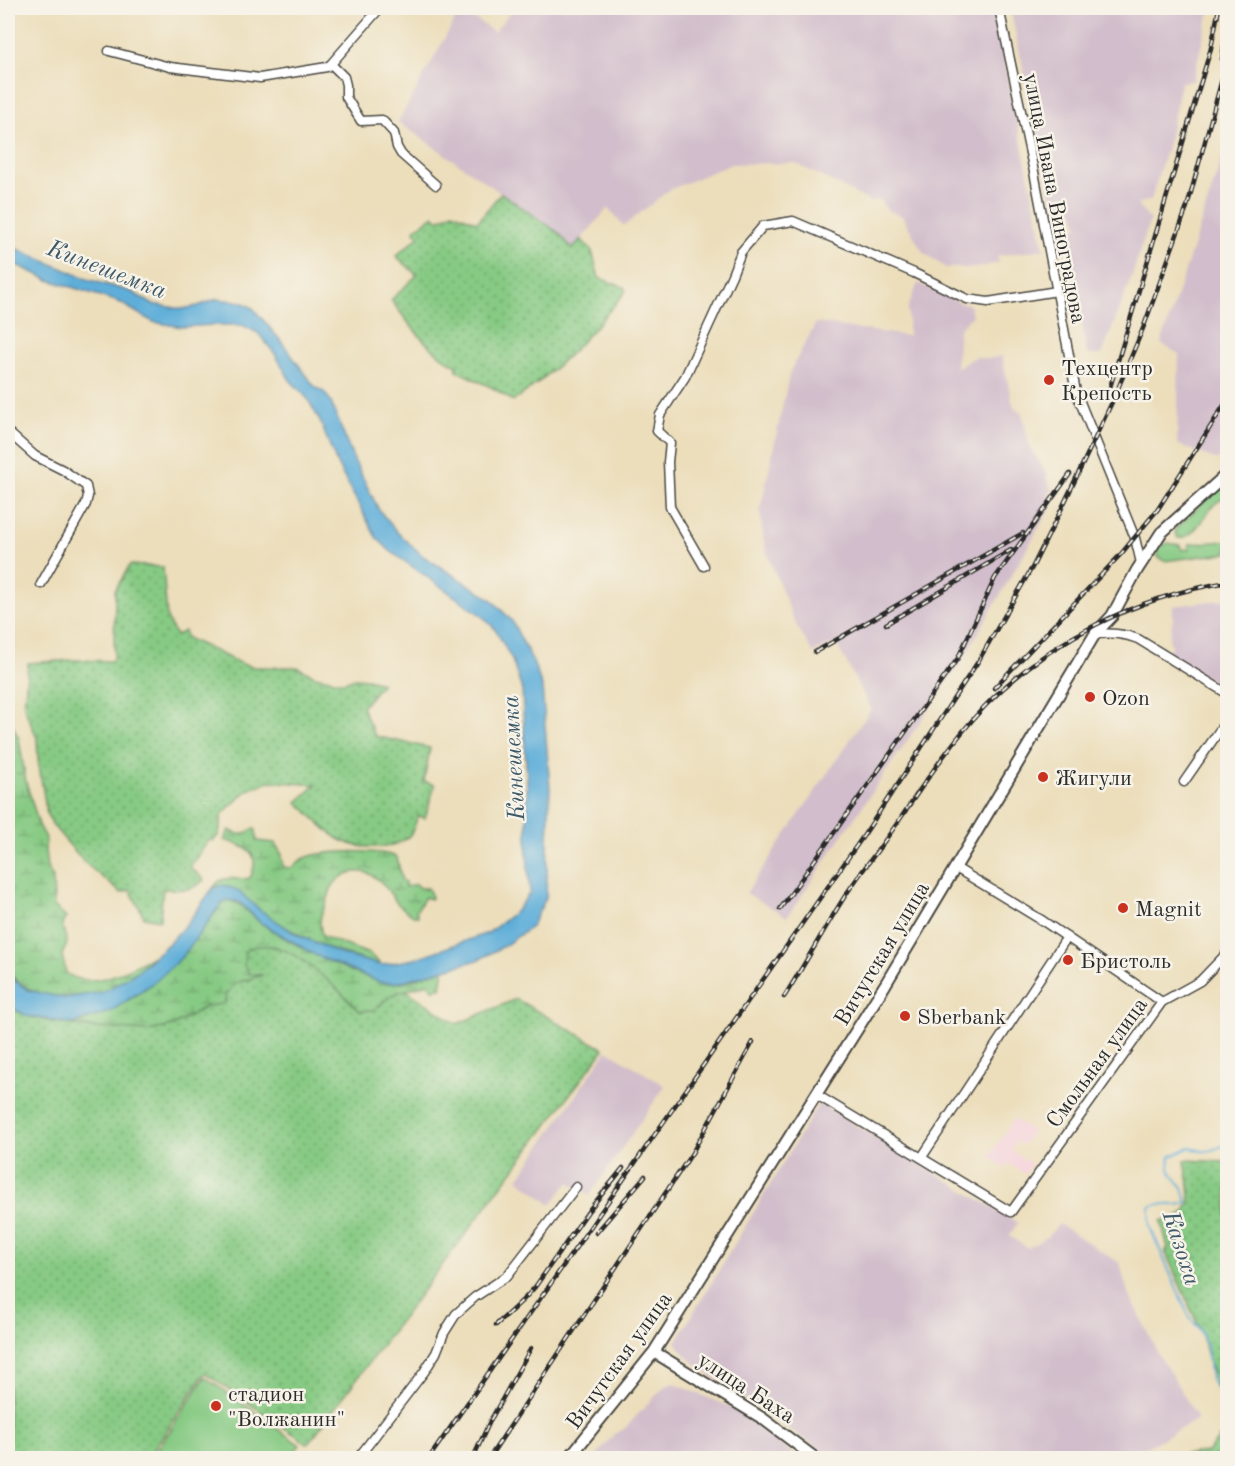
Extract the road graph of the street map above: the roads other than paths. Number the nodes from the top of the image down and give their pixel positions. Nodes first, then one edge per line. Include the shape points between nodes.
1 (380, 8) edge
2 (999, 8) edge
3 (109, 51) dead end
4 (331, 64) junction
5 (435, 185) dead end
6 (1057, 291) junction
7 (8, 432) edge
8 (1227, 473) edge
9 (1141, 563) junction
10 (704, 566) dead end
11 (41, 584) dead end
12 (1095, 634) junction
13 (1227, 694) edge
14 (1227, 718) edge
15 (1184, 782) dead end
16 (956, 868) junction
17 (1067, 937) junction
18 (1227, 952) edge
19 (1162, 1002) junction
20 (817, 1095) junction
21 (922, 1157) junction
22 (576, 1187) dead end
23 (654, 1352) junction
24 (358, 1458) edge
25 (569, 1458) edge
26 (815, 1458) edge

1 - 4 street
2 - 6 street, улица Ивана Виноградова
3 - 4 street via 170,67 260,78 327,68
4 - 5 street via 344,77 346,97 361,121 382,120 392,129 400,154
6 - 9 street, улица Ивана Виноградова via 1076,392 1135,538
6 - 10 street via 988,302 967,299 793,221 763,226 741,252 685,377 660,415 657,431 670,443 670,507
7 - 11 street via 36,456 88,489 86,504
8 - 9 main road, Вичугская улица via 1156,539
9 - 12 main road, Вичугская улица via 1112,616
12 - 13 street via 1113,633 1138,639
12 - 16 main road, Вичугская улица
14 - 15 street
16 - 17 street
16 - 20 main road, Вичугская улица
17 - 19 street
17 - 21 street
18 - 19 street, Смольная улица via 1200,981
19 - 21 street, Смольная улица via 1011,1212
20 - 21 street
20 - 23 main road, Вичугская улица
22 - 24 street via 507,1276 456,1314 424,1372
23 - 25 main road, Вичугская улица
23 - 26 main road, улица Баха via 762,1418

